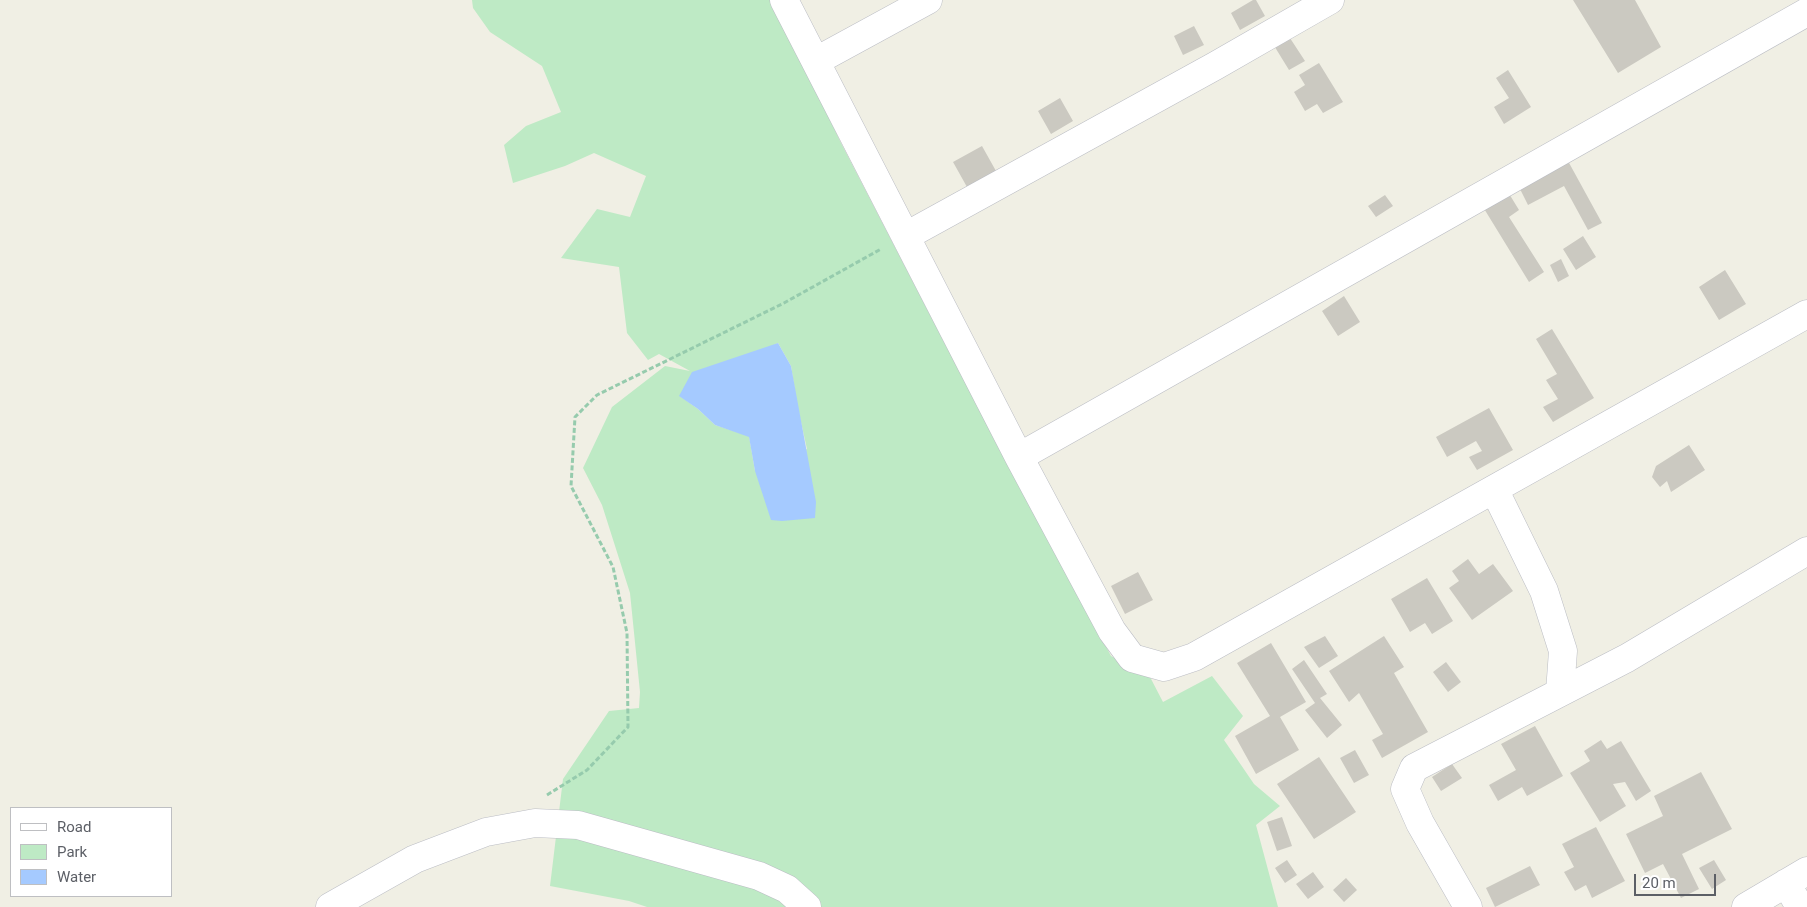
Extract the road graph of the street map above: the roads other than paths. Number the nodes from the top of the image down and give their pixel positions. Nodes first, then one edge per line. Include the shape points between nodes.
1 (784, 0) edge
2 (928, 0) edge
3 (1330, 0) edge
4 (1807, 12) edge
5 (816, 61) junction
6 (906, 236) junction
7 (1807, 314) edge
8 (1019, 458) junction
9 (1494, 489) junction
10 (1807, 551) edge
11 (1560, 692) junction
12 (1797, 877) edge
13 (330, 907) edge
14 (807, 907) edge
15 (1468, 907) edge
16 (1746, 907) edge
17 (1800, 907) edge

1 - 5 street
2 - 5 street
3 - 6 street
4 - 8 street
5 - 6 street
6 - 8 street
7 - 9 street
8 - 9 street via 1112,631 1132,658 1164,667 1194,657
9 - 11 street via 1544,591 1563,651
10 - 11 street via 1627,658
11 - 15 street via 1414,768 1405,789 1420,823
12 - 16 street
12 - 17 street
13 - 14 street via 415,859 486,832 535,823 578,825 759,876 787,889

